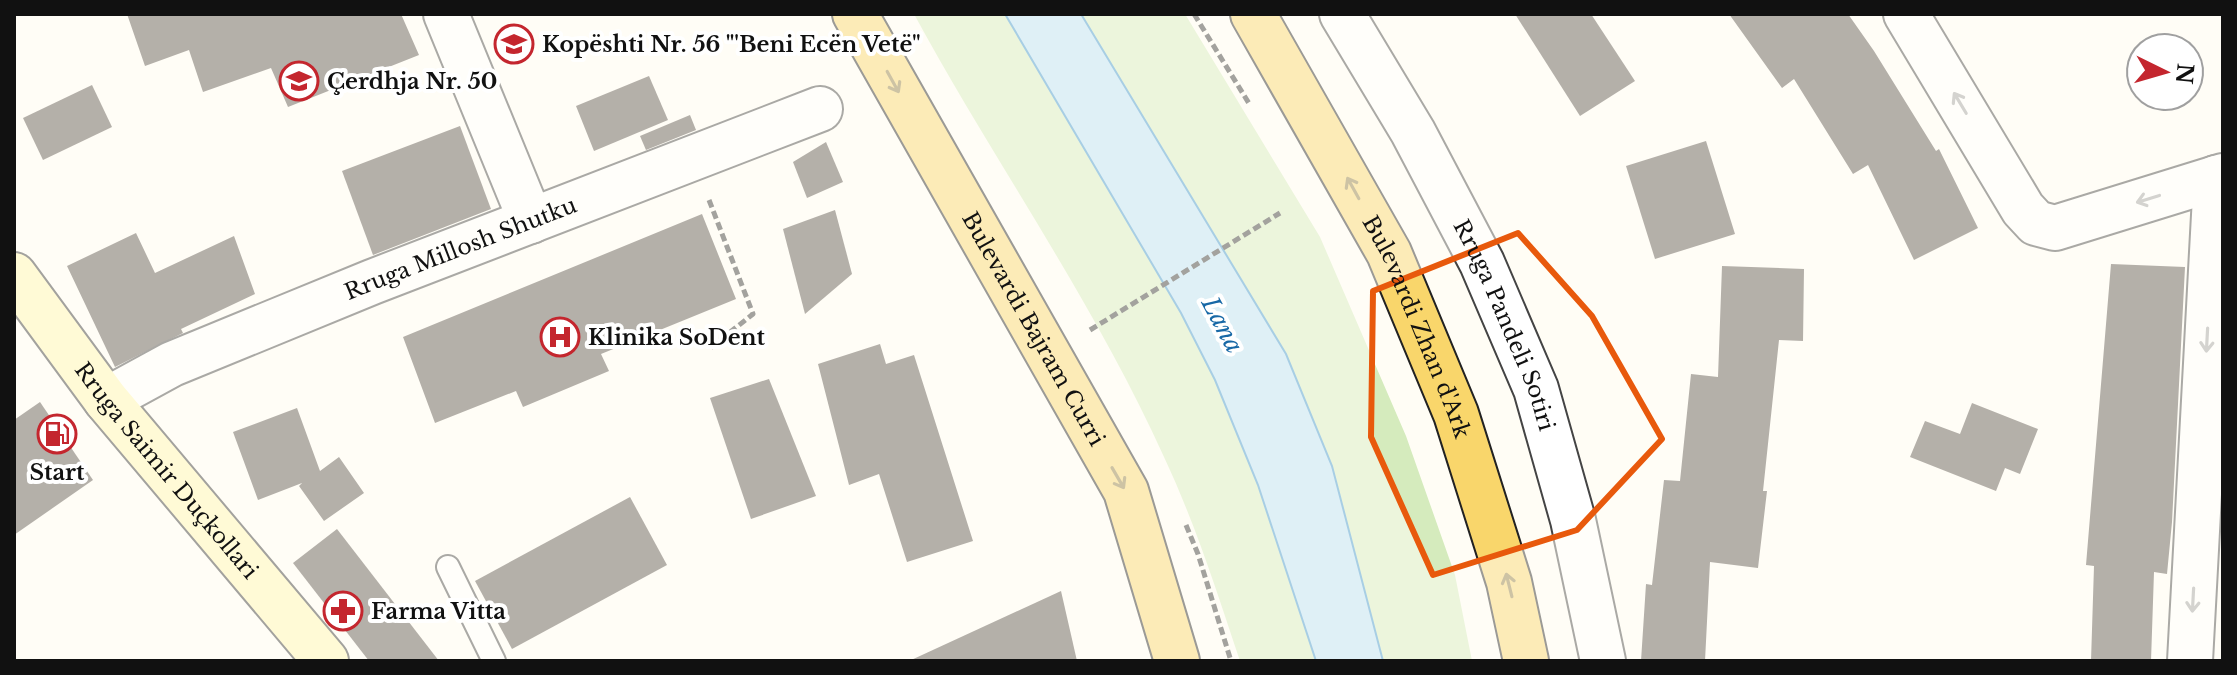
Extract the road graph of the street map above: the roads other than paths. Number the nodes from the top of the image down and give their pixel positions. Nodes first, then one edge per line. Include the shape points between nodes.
1 (446, 14) edge
2 (855, 14) edge
3 (1253, 14) edge
4 (1342, 14) edge
5 (1906, 14) edge
6 (820, 109) dead end
7 (2219, 177) edge
8 (531, 221) junction
9 (14, 275) edge
10 (106, 400) junction
11 (448, 567) dead end
12 (326, 661) edge
13 (494, 661) edge
14 (1177, 661) edge
15 (1526, 661) edge
16 (1603, 661) edge
17 (2190, 661) edge

1 - 8 street
2 -> 14 main road, Bulevardi Bajram Curri via 1126,491
15 -> 3 main road, Bulevardi Zhan d'Ark via 1509,582 1456,414 1401,282
4 - 16 street, Rruga Pandeli Sotiri via 1475,250 1536,389 1573,520
7 -> 5 street via 2055,228 2036,223
6 - 8 street, Rruga Millosh Shutku
7 -> 17 street
8 - 10 street, Rruga Millosh Shutku via 172,364
9 - 10 main road, Rruga Saimir Duçkollari
10 - 12 main road, Rruga Saimir Duçkollari
11 - 13 lane

